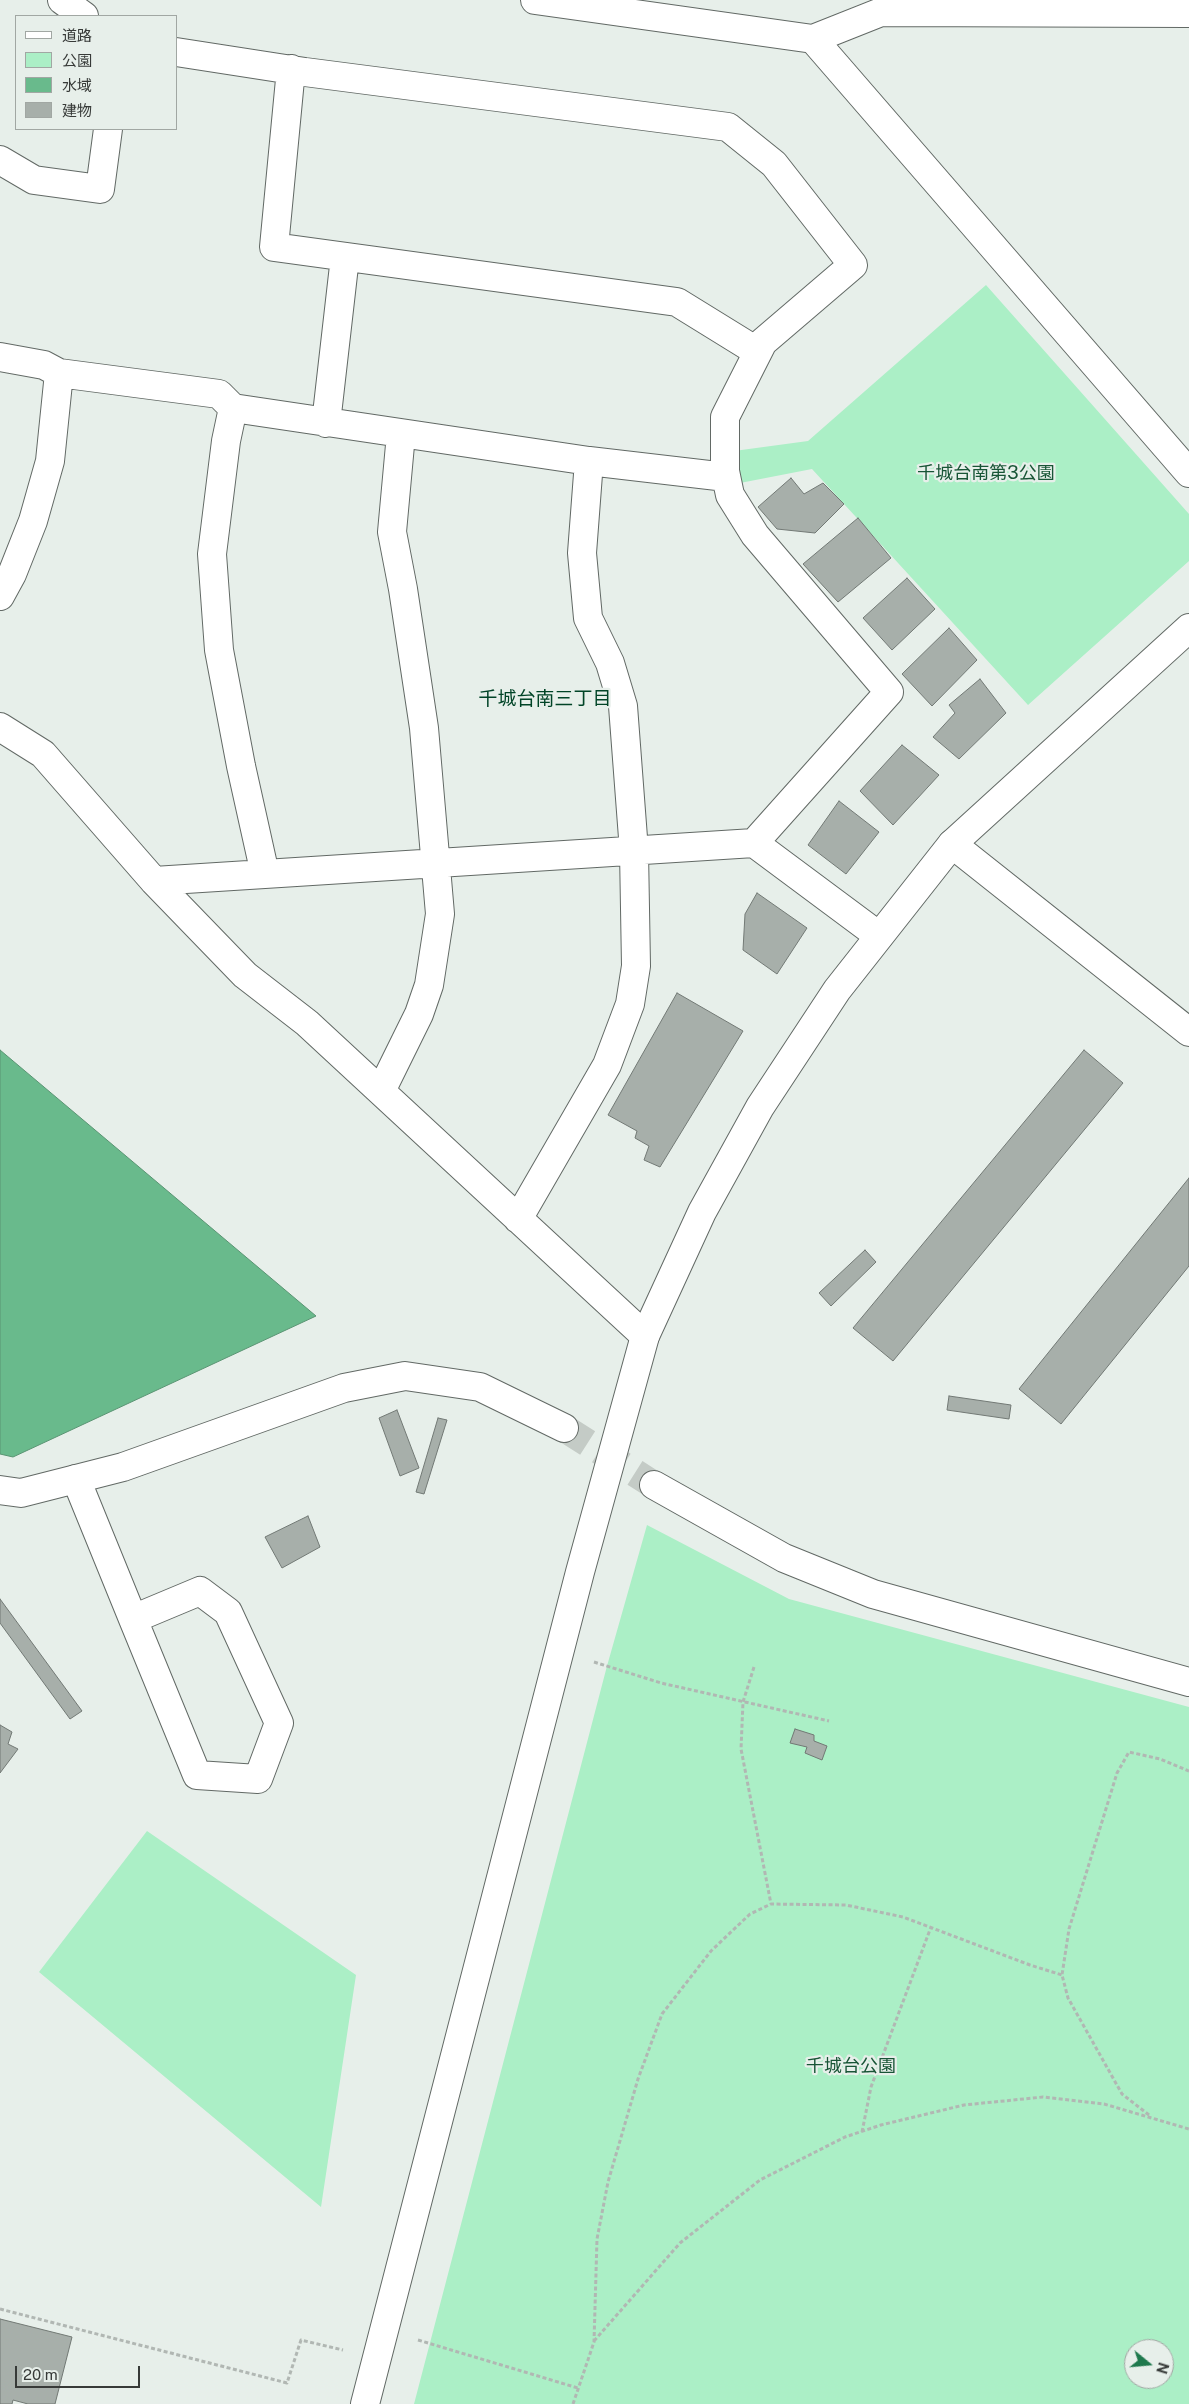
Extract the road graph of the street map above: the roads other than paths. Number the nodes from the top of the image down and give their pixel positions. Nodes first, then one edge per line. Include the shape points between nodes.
1 (62, 0) edge
2 (535, 0) edge
3 (850, 12) edge
4 (1189, 13) edge
5 (83, 15) edge
6 (813, 39) junction
7 (178, 52) edge
8 (291, 69) junction
9 (108, 130) edge
10 (0, 160) edge
11 (345, 257) junction
12 (758, 352) junction
13 (0, 357) edge
14 (59, 373) junction
15 (233, 408) junction
16 (326, 423) junction
17 (401, 434) junction
18 (590, 462) junction
19 (1189, 473) edge
20 (726, 477) junction
21 (0, 596) edge
22 (1189, 628) edge
23 (0, 727) edge
24 (754, 844) junction
25 (952, 844) junction
26 (634, 851) junction
27 (434, 864) junction
28 (264, 874) junction
29 (154, 881) junction
30 (879, 936) junction
31 (1189, 1032) edge
32 (381, 1091) junction
33 (518, 1219) junction
34 (645, 1336) junction
35 (564, 1428) tunnel mouth
36 (76, 1479) junction
37 (654, 1485) tunnel mouth
38 (0, 1490) edge
39 (133, 1619) junction
40 (1189, 1682) edge
41 (366, 2404) edge

1 - 5 street
2 - 6 street
3 - 4 street
3 - 6 street
6 - 19 street
7 - 8 street
8 - 11 street via 274,247
8 - 12 street via 728,127 774,164 853,265 763,342
9 - 10 street via 100,189 34,180
11 - 12 street via 677,302
11 - 16 street
12 - 20 street via 726,417
13 - 14 street via 44,365
14 - 15 street via 219,394
14 - 21 street via 50,461 33,521
15 - 16 street
15 - 28 street via 212,554 220,650
16 - 17 street
17 - 18 street
17 - 27 street via 392,532 424,728
18 - 20 street
18 - 26 street via 582,553 588,618 610,663 622,706
20 - 24 street via 730,495 755,535 889,692
22 - 25 street
23 - 29 street via 43,754
24 - 26 street
24 - 30 street
25 - 30 street
25 - 31 street
26 - 27 street
26 - 33 street via 636,966 630,1004 607,1065
27 - 28 street
27 - 32 street via 440,914 429,985 419,1014
28 - 29 street
29 - 32 street via 245,975 307,1023
30 - 34 street via 837,990 760,1107 702,1212
32 - 33 street
33 - 34 street
34 - 41 street via 580,1572
35 - 36 street via 480,1386 405,1376 344,1388 123,1467
36 - 38 street via 21,1493
36 - 39 street
37 - 40 street via 784,1558 873,1594
39 - 39 street via 197,1775 258,1780 279,1723 228,1612 200,1591

